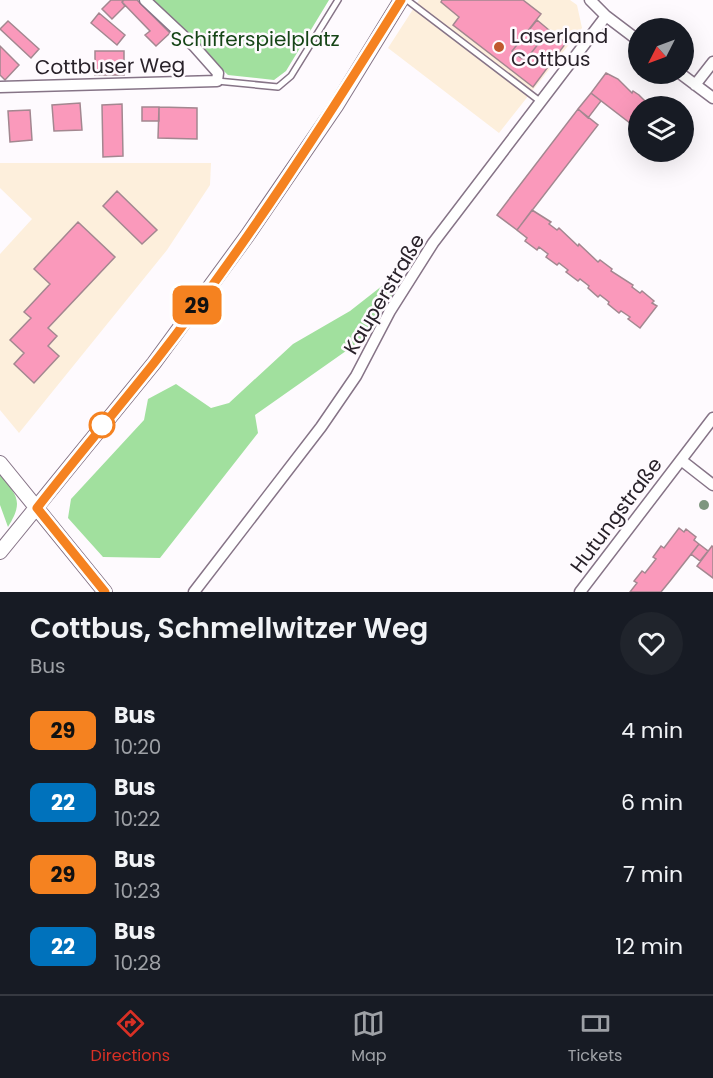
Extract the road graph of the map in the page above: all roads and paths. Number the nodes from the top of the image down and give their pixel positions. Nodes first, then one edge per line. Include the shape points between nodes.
1 (145, 0) edge
2 (338, 0) edge
3 (402, 0) edge
4 (407, 0) edge
5 (590, 0) edge
6 (606, 16) junction
7 (628, 33) edge
8 (713, 62) edge
9 (217, 81) junction
10 (695, 85) joint
11 (0, 87) edge
12 (713, 98) edge
13 (541, 102) junction
14 (713, 418) edge
15 (681, 460) junction
16 (0, 463) edge
17 (713, 485) edge
18 (37, 508) junction
19 (0, 552) edge
20 (105, 592) edge
21 (194, 592) edge
22 (580, 592) edge

1 - 9 street, Cottbuser Weg via 194,46 218,73
2 - 9 lane via 291,76 278,87
3 - 18 street via 336,106 247,236 154,363
4 - 13 lane
5 - 6 street
6 - 7 street
6 - 13 street, Kauperstraße
8 - 10 street
9 - 11 street, Cottbuser Weg
10 - 12 street
13 - 21 street, Kauperstraße via 434,243 390,311 356,376 321,427
14 - 15 street, Hutungstraße
15 - 17 street, Hutungstraße
15 - 22 street, Hutungstraße
16 - 18 street
18 - 19 street
18 - 20 street

